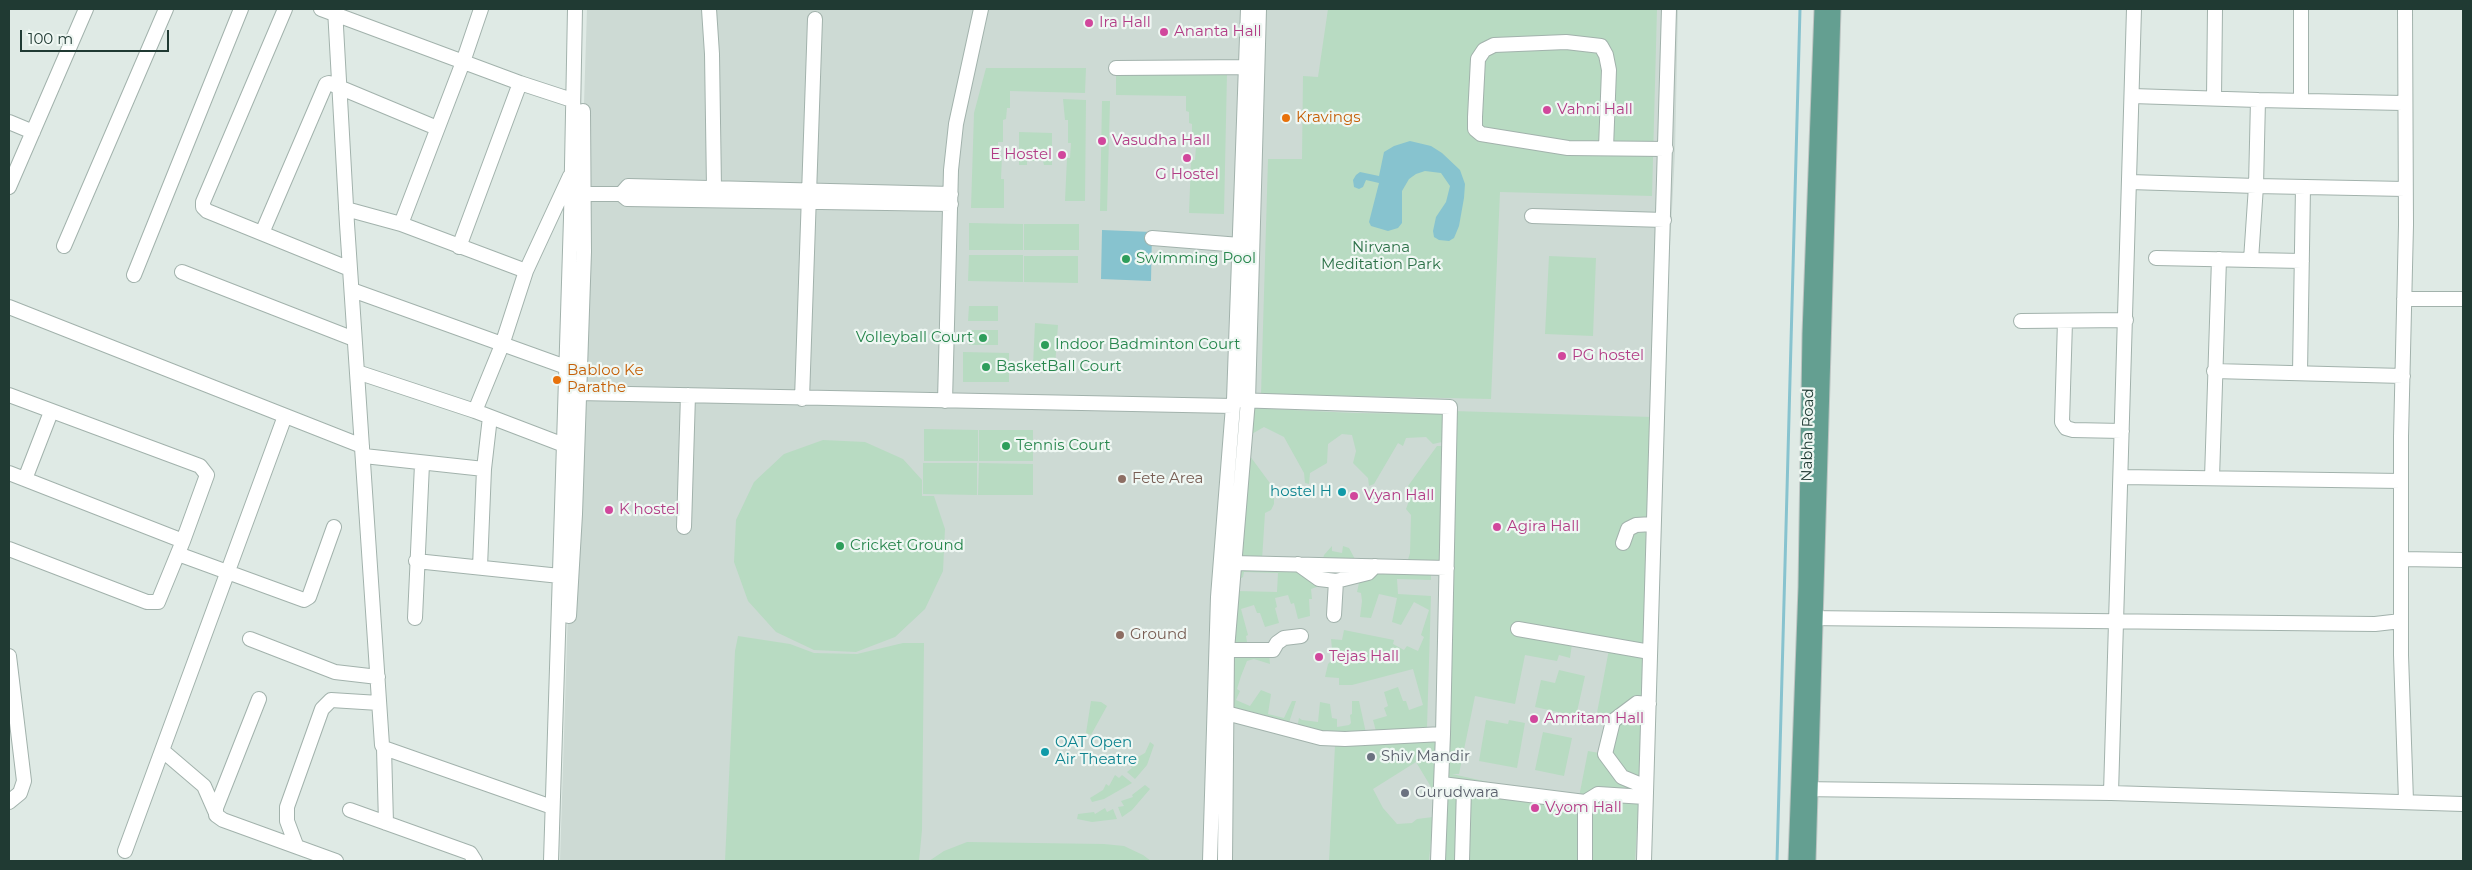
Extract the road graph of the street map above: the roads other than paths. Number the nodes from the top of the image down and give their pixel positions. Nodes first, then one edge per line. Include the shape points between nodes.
1 (86, 9) edge
2 (166, 9) edge
3 (242, 9) edge
4 (285, 9) edge
5 (321, 9) edge
6 (481, 9) edge
7 (575, 9) edge
8 (709, 9) edge
9 (981, 9) edge
10 (1248, 9) edge
11 (1253, 9) edge
12 (1259, 9) edge
13 (1669, 9) edge
14 (1822, 9) edge
15 (1833, 9) edge
16 (2134, 9) edge
17 (2215, 9) edge
18 (2301, 9) edge
19 (2405, 9) edge
20 (335, 11) edge
21 (815, 19) dead end
22 (463, 62) junction
23 (1252, 67) junction
24 (1116, 68) dead end
25 (520, 83) junction
26 (341, 88) junction
27 (2132, 96) junction
28 (2214, 98) junction
29 (572, 100) junction
30 (2258, 100) junction
31 (2301, 101) junction
32 (2404, 103) junction
33 (583, 112) dead end
34 (9, 122) edge
35 (437, 128) junction
36 (33, 132) junction
37 (1606, 148) junction
38 (1666, 149) junction
39 (572, 170) junction
40 (2130, 182) junction
41 (2256, 186) junction
42 (9, 187) edge
43 (2303, 187) junction
44 (714, 188) junction
45 (2405, 189) junction
46 (583, 194) junction
47 (621, 194) junction
48 (808, 196) junction
49 (951, 199) junction
50 (346, 209) junction
51 (1532, 216) dead end
52 (1664, 220) junction
53 (400, 224) junction
54 (262, 233) junction
55 (1152, 238) dead end
56 (1240, 245) junction
57 (64, 246) dead end
58 (459, 247) junction
59 (2156, 258) dead end
60 (2219, 259) junction
61 (2251, 260) junction
62 (2302, 261) junction
63 (350, 269) junction
64 (526, 271) junction
65 (182, 272) dead end
66 (134, 274) dead end
67 (352, 290) junction
68 (2404, 298) junction
69 (2463, 299) edge
70 (9, 307) edge
71 (2126, 320) junction
72 (2021, 321) dead end
73 (2066, 321) junction
74 (354, 340) junction
75 (502, 345) junction
76 (566, 367) junction
77 (2214, 371) junction
78 (357, 372) junction
79 (2300, 373) junction
80 (2402, 376) junction
81 (578, 393) junction
82 (9, 395) edge
83 (688, 395) junction
84 (802, 399) junction
85 (945, 401) junction
86 (1239, 402) junction
87 (476, 411) junction
88 (50, 412) junction
89 (285, 416) junction
90 (490, 417) junction
91 (2122, 431) junction
92 (564, 446) junction
93 (363, 451) junction
94 (422, 464) junction
95 (484, 469) junction
96 (9, 473) edge
97 (2121, 477) junction
98 (2212, 478) junction
99 (25, 479) junction
100 (2401, 481) junction
101 (1653, 524) junction
102 (334, 527) dead end
103 (684, 527) dead end
104 (1623, 543) dead end
105 (181, 548) junction
106 (9, 549) edge
107 (2401, 559) junction
108 (2463, 560) edge
109 (416, 562) junction
110 (1233, 563) junction
111 (1298, 564) junction
112 (1376, 566) junction
113 (480, 567) junction
114 (1447, 568) junction
115 (229, 573) junction
116 (560, 576) junction
117 (1336, 581) junction
118 (1334, 615) dead end
119 (569, 616) dead end
120 (414, 618) dead end
121 (1810, 618) junction
122 (2401, 621) junction
123 (2117, 622) junction
124 (1518, 628) dead end
125 (1301, 636) dead end
126 (250, 639) dead end
127 (1227, 650) junction
128 (1650, 652) junction
129 (9, 656) edge
130 (378, 676) junction
131 (260, 699) dead end
132 (379, 703) junction
133 (1649, 704) junction
134 (1226, 713) junction
135 (1220, 734) junction
136 (1444, 734) junction
137 (13, 736) edge
138 (384, 748) junction
139 (163, 751) junction
140 (1442, 784) junction
141 (1464, 788) junction
142 (1804, 789) junction
143 (1646, 792) junction
144 (2111, 793) junction
145 (2406, 801) junction
146 (9, 802) edge
147 (1585, 802) junction
148 (2463, 804) edge
149 (552, 807) junction
150 (350, 810) dead end
151 (215, 811) junction
152 (386, 823) junction
153 (296, 845) junction
154 (125, 851) dead end
155 (336, 861) edge
156 (475, 861) edge
157 (550, 861) edge
158 (1210, 861) edge
159 (1226, 861) edge
160 (1438, 861) edge
161 (1462, 861) edge
162 (1584, 861) edge
163 (1644, 861) edge
164 (1796, 861) edge
165 (1808, 861) edge

1 - 36 street
2 - 57 street
3 - 66 street
4 - 54 street via 203,204 207,211
5 - 20 street
6 - 22 street
7 - 29 street
8 - 44 street
9 - 49 street via 956,124
10 - 23 street
11 - 23 street
12 - 23 street
13 - 38 street
14 - 121 main road, Nabha Road via 1810,334
15 - 121 main road, Nabha Road
16 - 27 street
17 - 28 street
18 - 31 street
19 - 32 street
20 - 22 street
20 - 26 street
21 - 48 street
22 - 25 street
22 - 35 street
23 - 24 street
23 - 56 street
23 - 86 street
25 - 29 street
25 - 58 street
26 - 35 street
26 - 50 street
26 - 54 street via 329,83 325,86
27 - 28 street
27 - 40 street
28 - 30 street
29 - 39 street
30 - 31 street
30 - 41 street
31 - 32 street
32 - 45 street
33 - 46 street
34 - 36 street
35 - 53 street
36 - 42 street
37 - 37 street via 1568,148 1481,134 1475,130 1478,59 1484,50 1494,45 1566,42 1601,46 1609,70
37 - 38 street
38 - 52 street
39 - 64 street
39 - 76 street
40 - 41 street
40 - 71 street
41 - 43 street
41 - 61 street
43 - 45 street
43 - 62 street
44 - 47 street via 628,186
44 - 48 street
45 - 68 street
46 - 47 street
46 - 81 street
47 - 48 street via 627,199
48 - 49 street
48 - 84 street
49 - 85 street
50 - 53 street
50 - 63 street
51 - 52 street
52 - 101 street
53 - 58 street
54 - 63 street
55 - 56 street
56 - 86 street
58 - 64 street
59 - 60 street
60 - 61 street
60 - 77 street
61 - 62 street
62 - 79 street
63 - 67 street
64 - 75 street
65 - 74 street
67 - 74 street
67 - 75 street
68 - 69 street
68 - 80 street
70 - 89 street
71 - 73 street
71 - 91 street
72 - 73 street
73 - 91 street via 2062,422 2072,430
74 - 78 street
75 - 76 street
75 - 87 street
76 - 92 street
77 - 79 street
77 - 98 street
78 - 87 street
78 - 93 street
79 - 80 street
80 - 100 street
81 - 83 street
81 - 119 street
82 - 88 street
83 - 84 street
83 - 103 street
84 - 85 street
85 - 86 street
86 - 110 street
86 - 114 street via 1450,406
86 - 135 street via 1218,597
87 - 90 street
88 - 99 street
88 - 105 street via 204,469 206,480
89 - 93 street
89 - 115 street
90 - 92 street
90 - 95 street
91 - 97 street
92 - 116 street
93 - 94 street
93 - 130 street
94 - 95 street
94 - 109 street
95 - 113 street
96 - 99 street
97 - 98 street
97 - 123 street
98 - 100 street
99 - 105 street
100 - 107 street
101 - 104 street via 1628,529
101 - 128 street
102 - 115 street via 306,599
105 - 106 street via 160,600 152,603
105 - 115 street
107 - 108 street
107 - 122 street
109 - 113 street
109 - 120 street
110 - 111 street
110 - 127 street
111 - 112 street
111 - 117 street via 1319,579
112 - 114 street
112 - 117 street via 1368,573
113 - 116 street
114 - 136 street
115 - 139 street
116 - 149 street
117 - 118 street
121 - 123 street
121 - 142 main road, Nabha Road
122 - 123 street via 2375,624
122 - 145 street
123 - 144 street
124 - 128 street
125 - 127 street via 1284,638 1272,650
126 - 130 street via 334,672
127 - 134 street
128 - 133 street
129 - 137 street
130 - 132 street
131 - 151 street
132 - 138 street
132 - 153 street via 331,700 322,709 287,807 287,821
133 - 143 street
133 - 143 street via 1637,703 1613,721 1605,754 1622,777
134 - 135 street
134 - 136 street via 1321,738
135 - 158 street
135 - 159 street
136 - 140 street
137 - 146 street via 23,785 20,793
138 - 149 street
138 - 152 street
139 - 151 street via 204,786
139 - 154 street
140 - 141 street
140 - 160 street
141 - 147 street
141 - 161 street
142 - 144 street
142 - 164 main road, Nabha Road
142 - 165 main road, Nabha Road
143 - 147 street via 1598,794
143 - 163 street
144 - 145 street
145 - 148 street
147 - 162 street
149 - 157 street
150 - 152 street
151 - 153 street via 223,820
152 - 156 street via 470,853
153 - 155 street

